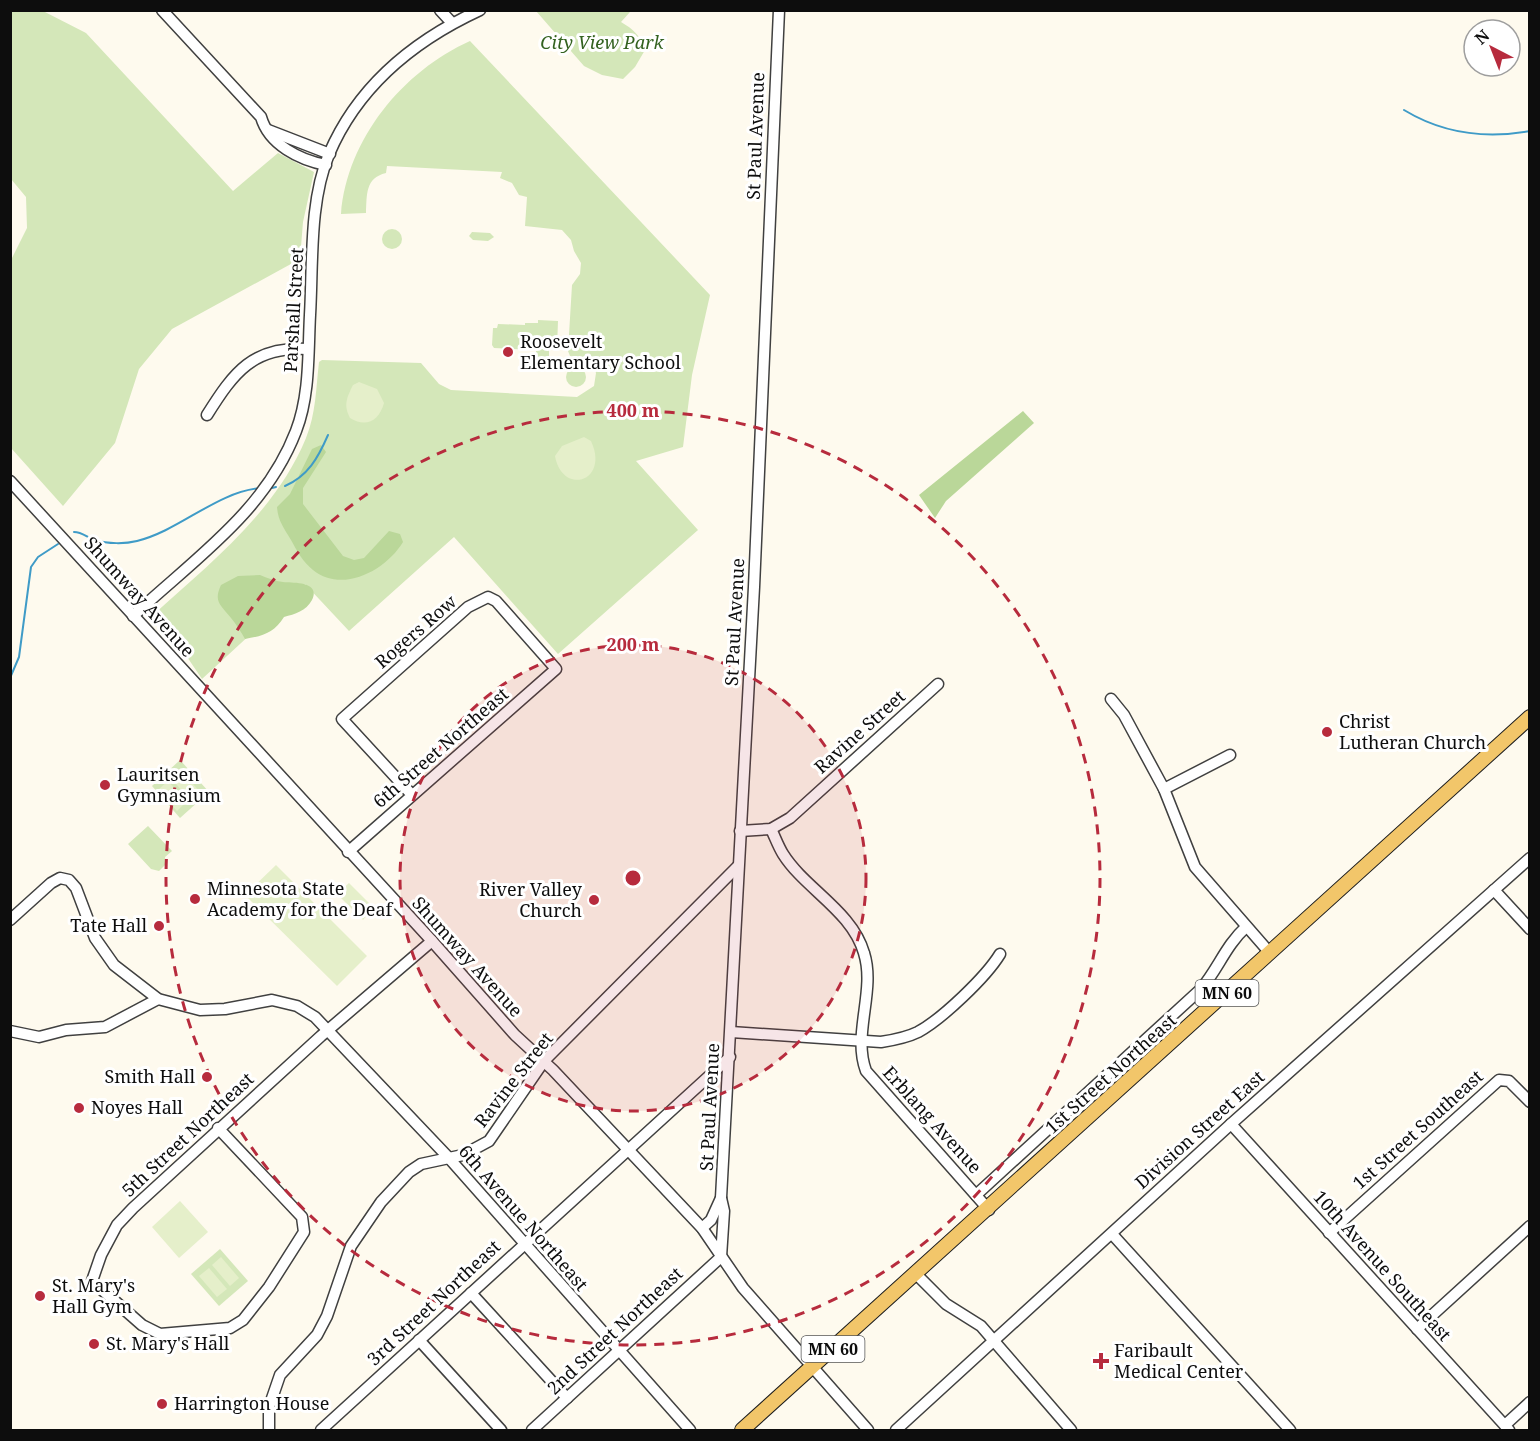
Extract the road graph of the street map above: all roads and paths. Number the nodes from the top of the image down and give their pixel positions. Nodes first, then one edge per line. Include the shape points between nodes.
1 (162, 10) edge
2 (440, 10) edge
3 (480, 10) edge
4 (779, 10) edge
5 (452, 23) junction
6 (264, 129) junction
7 (330, 153) junction
8 (326, 165) junction
9 (308, 349) junction
10 (207, 415) dead end
11 (10, 481) edge
12 (488, 597) joint
13 (133, 616) junction
14 (938, 684) dead end
15 (1111, 699) dead end
16 (1530, 717) edge
17 (1230, 755) dead end
18 (1164, 789) junction
19 (412, 795) junction
20 (771, 829) junction
21 (740, 831) junction
22 (348, 852) junction
23 (1530, 858) edge
24 (738, 866) junction
25 (1494, 890) junction
26 (10, 920) edge
27 (1246, 927) junction
28 (1530, 929) edge
29 (432, 941) junction
30 (1270, 953) junction
31 (1000, 954) dead end
32 (141, 988) junction
33 (158, 999) junction
34 (136, 1010) junction
35 (329, 1029) junction
36 (10, 1030) edge
37 (731, 1032) junction
38 (863, 1041) junction
39 (730, 1057) junction
40 (544, 1061) junction
41 (1530, 1102) edge
42 (1231, 1124) junction
43 (218, 1128) junction
44 (629, 1149) junction
45 (448, 1157) junction
46 (976, 1194) junction
47 (722, 1197) junction
48 (989, 1210) junction
49 (1530, 1227) edge
50 (702, 1228) junction
51 (1329, 1233) junction
52 (1112, 1234) junction
53 (522, 1244) junction
54 (722, 1257) junction
55 (916, 1274) junction
56 (471, 1293) junction
57 (1417, 1329) junction
58 (418, 1340) junction
59 (995, 1341) junction
60 (619, 1353) junction
61 (814, 1366) junction
62 (567, 1398) junction
63 (1530, 1402) edge
64 (1507, 1428) edge
65 (321, 1430) edge
66 (268, 1431) edge
67 (501, 1431) edge
68 (532, 1431) edge
69 (690, 1431) edge
70 (742, 1431) edge
71 (868, 1431) edge
72 (896, 1431) edge
73 (1071, 1431) edge
74 (1290, 1431) edge

1 - 6 street via 261,117
2 - 5 street
3 - 5 street, Parshall Street
4 - 21 street, St Paul Avenue
5 - 7 street, Parshall Street via 387,70 350,116
6 - 7 street
6 - 8 street via 296,155
7 - 8 street, Parshall Street
8 - 9 street, Parshall Street via 314,228
9 - 10 street via 279,350 251,361 226,384
9 - 13 street, Parshall Street via 297,429 274,477 243,518
11 - 13 street, Shumway Avenue
12 - 19 street, 6th Street Northeast via 496,601 556,669
12 - 19 street, Rogers Row via 468,607 342,719
13 - 22 street, Shumway Avenue
14 - 20 street, Ravine Street via 790,818
15 - 18 street via 1124,715
16 - 30 main road, 1st Street Northeast / MN 60
17 - 18 street
18 - 27 street via 1195,867
19 - 22 street, 6th Street Northeast
20 - 21 street, Ravine Street
20 - 38 street, Erblang Avenue via 784,855 847,923 864,952 867,977
21 - 24 street, St Paul Avenue
22 - 29 street, Shumway Avenue
23 - 25 street, Division Street East
24 - 37 street, St Paul Avenue
24 - 40 street, Ravine Street
25 - 28 street
25 - 42 street, Division Street East
26 - 32 street, 6th Avenue Northeast via 51,883 60,878 69,880 76,888 95,938 114,965
27 - 30 street
27 - 46 street via 1226,948 1212,977 1201,989
29 - 35 street, 5th Street Northeast
29 - 40 street, Shumway Avenue via 514,1035
30 - 48 main road, 1st Street Northeast / MN 60
31 - 38 street via 992,967 931,1024 899,1039
32 - 33 street, 6th Avenue Northeast
32 - 34 street
33 - 34 street
33 - 35 street, 6th Avenue Northeast via 200,1010 272,1000 297,1006
34 - 36 street via 105,1027 39,1037
35 - 43 street, 5th Street Northeast
35 - 45 street, 6th Avenue Northeast
37 - 38 street
37 - 39 street, St Paul Avenue
38 - 46 street, Erblang Avenue via 862,1056 870,1077
39 - 44 street, 3rd Street Northeast
39 - 47 street, St Paul Avenue
40 - 44 street, Shumway Avenue
40 - 45 street, Ravine Street via 489,1141 477,1149
41 - 51 street, 1st Street Southeast via 1504,1079 1495,1083
42 - 51 street, 10th Avenue Southeast
42 - 52 street, Division Street East
43 - 43 street, 5th Street Northeast via 117,1225 92,1281 142,1325 160,1334 210,1332 230,1328 243,1320 304,1232 302,1217
44 - 50 street, Shumway Avenue
44 - 53 street, 3rd Street Northeast
45 - 53 street, 6th Avenue Northeast
45 - 66 street, Ravine Street via 421,1164 409,1172 381,1202 351,1246 327,1316 304,1351 280,1375 270,1407
46 - 48 street, Erblang Avenue
47 - 50 street, St Paul Avenue via 711,1220
47 - 54 street
48 - 55 main road, 1st Street Northeast / MN 60
49 - 57 street
50 - 54 street, Shumway Avenue
51 - 57 street, 10th Avenue Southeast
52 - 59 street, Division Street East
52 - 74 street
53 - 56 street, 3rd Street Northeast
53 - 60 street, 6th Avenue Northeast
54 - 60 street, 2nd Street Northeast
54 - 61 street, Shumway Avenue via 743,1288
55 - 59 street via 940,1299 981,1326
55 - 61 main road, 1st Street Northeast / MN 60
56 - 58 street, 3rd Street Northeast
56 - 62 street
57 - 64 street, 10th Avenue Southeast
58 - 65 street, 3rd Street Northeast
58 - 67 street
59 - 72 street, Division Street East
59 - 73 street
60 - 62 street, 2nd Street Northeast
60 - 69 street, 6th Avenue Northeast
61 - 70 main road, 1st Street Northeast / MN 60
61 - 71 street, Shumway Avenue
62 - 68 street, 2nd Street Northeast
63 - 64 street

